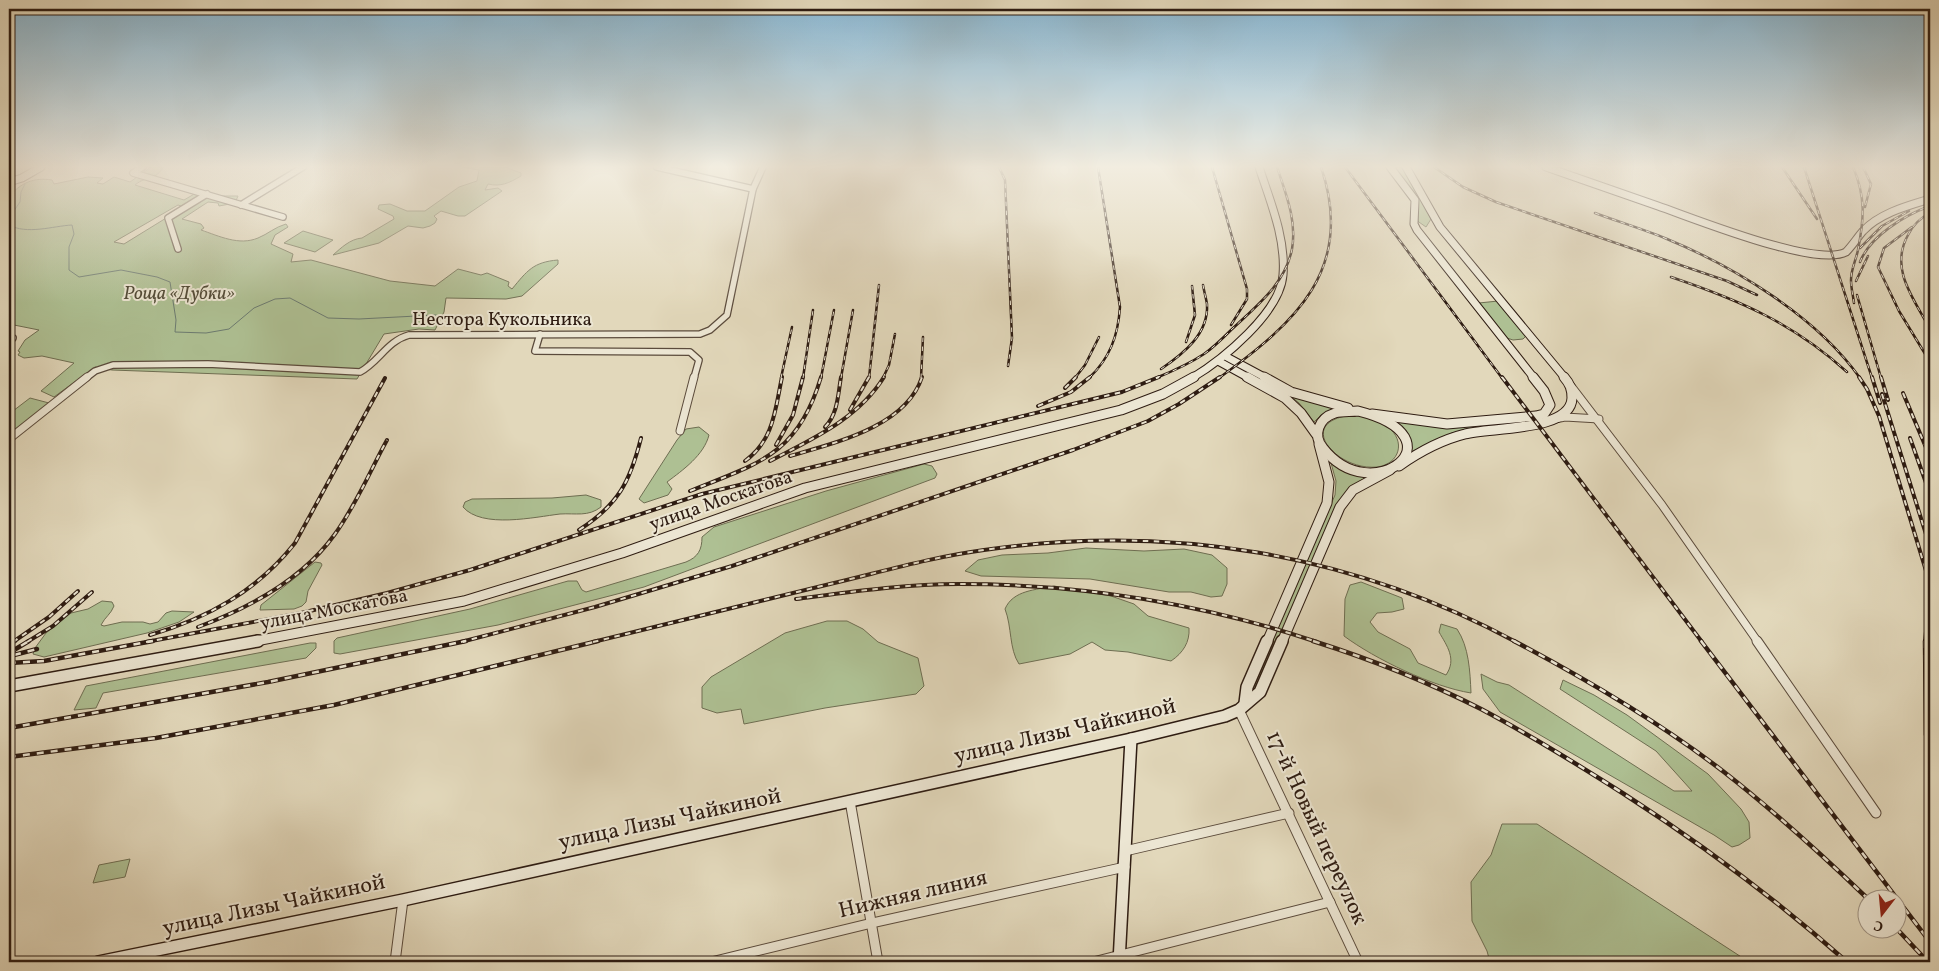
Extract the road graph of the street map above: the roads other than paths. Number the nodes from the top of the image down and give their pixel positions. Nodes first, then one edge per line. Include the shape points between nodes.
1 (177, 212) edge
2 (267, 212) edge
3 (748, 212) edge
4 (1271, 212) edge
5 (1414, 212) edge
6 (1432, 212) edge
7 (1676, 212) edge
8 (1894, 212) edge
9 (284, 217) dead end
10 (178, 249) dead end
11 (540, 334) junction
12 (1221, 358) junction
13 (1570, 384) junction
14 (1358, 411) junction
15 (1372, 414) junction
16 (1555, 419) junction
17 (1599, 420) junction
18 (680, 431) dead end
19 (9, 439) edge
20 (1318, 439) junction
21 (1394, 468) junction
22 (9, 686) edge
23 (1242, 706) junction
24 (1131, 739) junction
25 (850, 801) junction
26 (1289, 813) junction
27 (1876, 813) dead end
28 (1125, 851) junction
29 (1125, 867) junction
30 (403, 900) junction
31 (1330, 902) junction
32 (872, 924) junction
33 (1119, 959) edge
34 (98, 962) edge
35 (395, 962) edge
36 (711, 962) edge
37 (878, 962) edge
38 (1094, 962) edge
39 (1358, 962) edge

1 - 10 street via 168,218
2 - 9 street
3 - 11 street, Нестора Кукольника via 727,315 710,330 700,334
4 - 12 main road, улица Москатова via 1280,244 1282,280 1276,296 1256,324
5 - 15 main road via 1417,230 1544,391 1550,405 1544,414 1536,416 1461,424
6 - 13 main road
7 - 8 main road via 1741,235 1827,255 1843,254 1866,228
11 - 18 street via 535,351 690,352 699,360
11 - 19 street, Нестора Кукольника via 398,336 368,369 360,372 208,364 113,365 95,371
12 - 14 main road via 1291,392
12 - 20 main road via 1286,398 1302,413
12 - 22 main road, улица Москатова via 1170,390 1120,410 805,488 622,553 486,595 393,616
13 - 16 main road via 1570,406
13 - 17 street
14 - 15 main road
14 - 20 main road via 1340,412 1325,418 1320,422
15 - 21 main road via 1394,426 1407,442 1405,459
16 - 17 street
16 - 21 main road, улица Лизы Чайкиной via 1455,436
17 - 27 street via 1659,500
20 - 21 main road via 1332,460 1349,468 1367,472
20 - 23 main road via 1329,482 1328,501 1247,687
21 - 23 main road, улица Лизы Чайкиной via 1353,490 1340,507 1260,692
23 - 24 main road, улица Лизы Чайкиной via 1214,719
23 - 26 street, 17-й Новый переулок
24 - 25 main road, улица Лизы Чайкиной
24 - 28 main road
25 - 30 main road, улица Лизы Чайкиной
25 - 32 street
26 - 28 street
26 - 31 street, 17-й Новый переулок
28 - 29 main road
29 - 32 street, Нижняя линия
29 - 33 main road
30 - 34 main road, улица Лизы Чайкиной
30 - 35 street
31 - 33 street
31 - 39 street, 17-й Новый переулок
32 - 36 street, Нижняя линия
32 - 37 street
33 - 38 street

